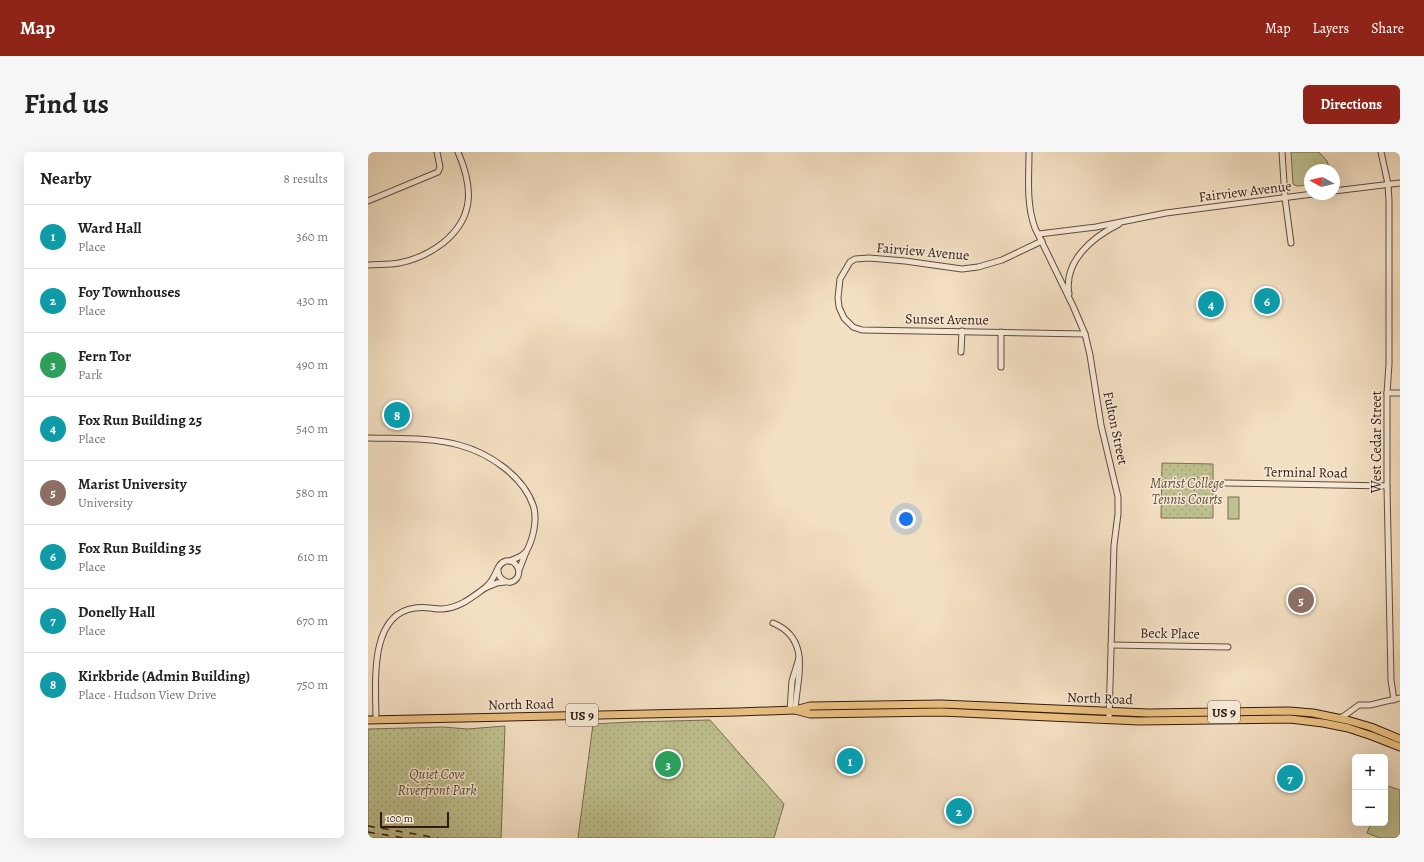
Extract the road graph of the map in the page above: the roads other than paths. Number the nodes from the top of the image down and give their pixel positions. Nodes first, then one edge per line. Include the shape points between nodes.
1 (437, 152) edge
2 (458, 152) edge
3 (1029, 152) edge
4 (1282, 152) edge
5 (1381, 152) edge
6 (1400, 183) edge
7 (1388, 184) junction
8 (1340, 190) edge
9 (1304, 195) edge
10 (1285, 198) junction
11 (368, 201) edge
12 (1133, 219) junction
13 (1038, 234) junction
14 (1042, 241) junction
15 (1291, 243) dead end
16 (368, 265) edge
17 (839, 289) joint
18 (1072, 302) junction
19 (962, 331) junction
20 (1001, 332) junction
21 (1085, 334) junction
22 (961, 352) dead end
23 (1001, 368) dead end
24 (1387, 393) junction
25 (1400, 393) edge
26 (368, 438) edge
27 (1225, 483) dead end
28 (1387, 486) junction
29 (526, 552) junction
30 (510, 561) junction
31 (498, 570) junction
32 (519, 571) junction
33 (505, 582) junction
34 (485, 588) junction
35 (773, 623) dead end
36 (1112, 644) junction
37 (1228, 647) dead end
38 (1400, 698) edge
39 (1393, 700) junction
40 (793, 710) junction
41 (1109, 712) junction
42 (1338, 718) junction
43 (368, 720) edge
44 (376, 720) junction
45 (1108, 720) junction
46 (1400, 739) edge
47 (1400, 747) edge

1 - 11 street via 440,167 438,172
2 - 16 street via 469,197 466,214 457,229 434,249 414,259
3 - 13 street, Fulton Street via 1029,205
4 - 10 street
5 - 7 street, West Cedar Street
6 - 7 street
7 - 8 street
7 - 24 street, West Cedar Street
9 - 10 street, Fairview Avenue
10 - 12 street, Fairview Avenue
10 - 15 street
12 - 13 street, Fairview Avenue via 1083,229
12 - 18 street, Fairview Avenue via 1100,235 1080,254 1068,281
13 - 14 street, Fulton Street
14 - 17 street, Fairview Avenue via 1002,260 962,269 906,261 855,259 844,272
14 - 18 street, Fulton Street
17 - 19 street, Sunset Avenue via 839,307 844,318 853,327 862,330
18 - 21 street, Fulton Street
19 - 20 street, Sunset Avenue
19 - 22 street
20 - 21 street, Sunset Avenue
20 - 23 street
21 - 36 street, Fulton Street via 1100,421 1119,503 1114,540
24 - 25 street
24 - 28 street, West Cedar Street
26 - 29 street via 451,443 476,451 500,465 521,485 533,506 534,528
27 - 28 street, Terminal Road
28 - 39 street, West Cedar Street
29 - 30 street
29 - 32 street
30 - 31 street via 501,564
30 - 32 street
31 - 33 street via 499,577
31 - 34 street
32 - 33 street via 517,578
33 - 34 street
34 - 44 street via 463,604 452,608 416,607 404,610 387,624 382,631 377,654
35 - 40 street via 791,635 800,657
36 - 37 street, Beck Place
36 - 41 street, Fulton Street
38 - 39 street
39 - 42 street via 1356,706
40 - 41 highway, North Road / US 9 via 810,706 912,704
40 - 44 highway, North Road / US 9
40 - 45 highway, North Road / US 9 via 810,714 932,712
41 - 42 highway, North Road / US 9 via 1280,711 1314,713
41 - 45 street, Fulton Street
42 - 46 highway, US 9 via 1371,727
43 - 44 highway, North Road / US 9
45 - 47 highway, North Road / US 9 via 1278,718 1331,725 1363,733

